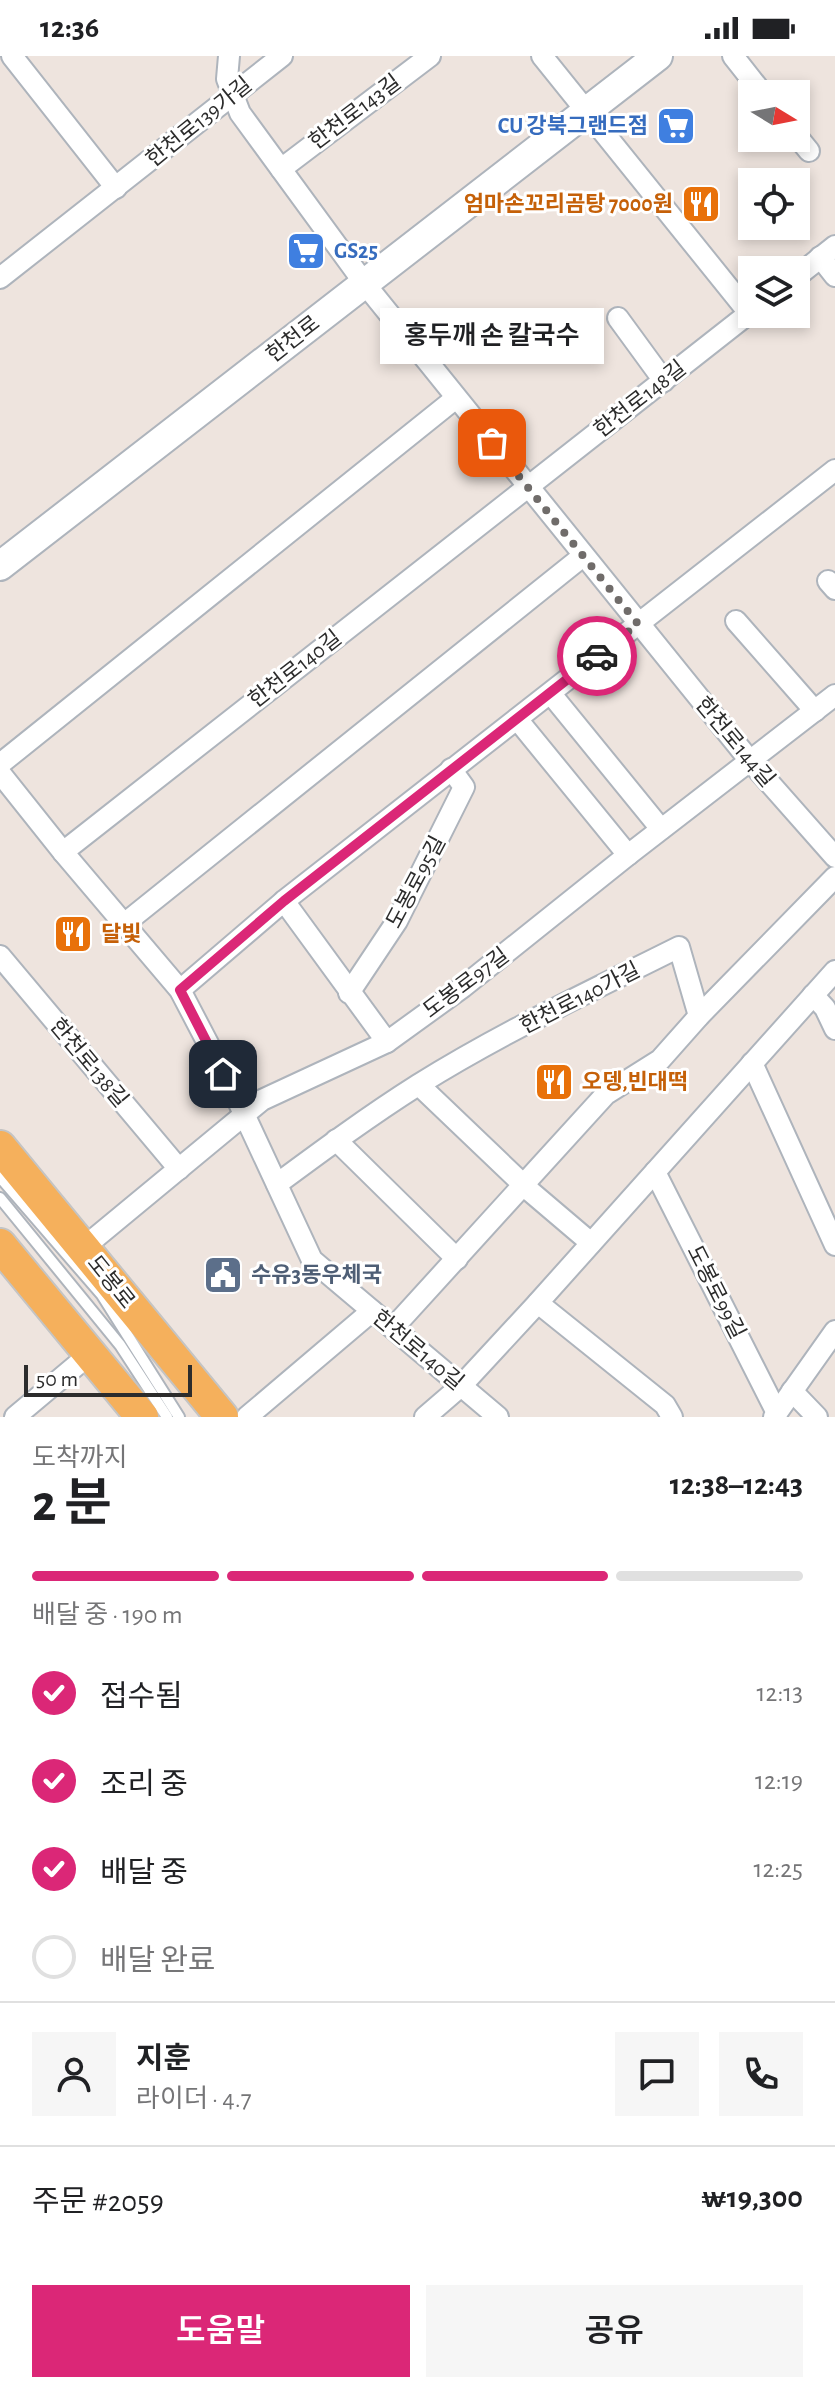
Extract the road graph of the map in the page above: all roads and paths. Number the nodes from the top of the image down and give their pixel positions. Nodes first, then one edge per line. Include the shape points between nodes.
1 (12, 56) edge
2 (229, 56) edge
3 (282, 56) edge
4 (430, 56) edge
5 (542, 56) edge
6 (658, 56) edge
7 (733, 56) edge
8 (752, 80) edge
9 (233, 94) junction
10 (586, 112) junction
11 (281, 169) junction
12 (116, 188) junction
13 (828, 252) edge
14 (810, 266) edge
15 (835, 276) edge
16 (0, 278) edge
17 (365, 284) junction
18 (738, 296) edge
19 (618, 318) dead end
20 (738, 322) edge
21 (664, 381) junction
22 (456, 398) junction
23 (835, 470) edge
24 (528, 488) junction
25 (583, 556) junction
26 (0, 566) edge
27 (736, 621) dead end
28 (638, 624) junction
29 (551, 694) junction
30 (835, 695) edge
31 (815, 711) junction
32 (517, 719) junction
33 (751, 762) junction
34 (0, 764) edge
35 (451, 769) junction
36 (0, 773) edge
37 (661, 829) junction
38 (63, 852) junction
39 (628, 855) junction
40 (835, 857) edge
41 (835, 877) edge
42 (284, 901) junction
43 (124, 924) junction
44 (0, 956) edge
45 (835, 971) edge
46 (180, 990) junction
47 (349, 993) junction
48 (813, 995) junction
49 (699, 1016) junction
50 (835, 1029) edge
51 (387, 1042) junction
52 (752, 1063) junction
53 (419, 1085) junction
54 (244, 1116) junction
55 (336, 1140) junction
56 (0, 1147) edge
57 (179, 1169) junction
58 (655, 1172) junction
59 (0, 1177) edge
60 (277, 1184) junction
61 (526, 1185) junction
62 (0, 1198) edge
63 (591, 1243) junction
64 (0, 1245) edge
65 (835, 1245) edge
66 (83, 1248) junction
67 (457, 1259) junction
68 (538, 1303) junction
69 (372, 1311) junction
70 (393, 1328) junction
71 (835, 1331) edge
72 (90, 1354) junction
73 (461, 1386) junction
74 (792, 1391) junction
75 (775, 1415) edge
76 (15, 1417) edge
77 (142, 1417) edge
78 (167, 1417) edge
79 (179, 1417) edge
80 (222, 1417) edge
81 (247, 1417) edge
82 (425, 1417) edge
83 (498, 1417) edge
84 (672, 1417) edge
85 (817, 1417) edge

1 - 12 street
2 - 9 street via 227,79
3 - 9 street, 한천로139가길
4 - 11 street, 한천로143길
5 - 10 street
6 - 10 main road, 한천로
7 - 8 street
9 - 11 street via 240,113
9 - 12 street, 한천로139가길
10 - 17 main road, 한천로
10 - 18 street
11 - 17 street
12 - 16 street, 한천로139가길
13 - 14 street
13 - 15 street
17 - 22 street, 한천로144길
17 - 26 main road, 한천로
19 - 21 street
20 - 21 street, 한천로148길
21 - 24 street, 한천로148길
22 - 24 street, 한천로144길
22 - 34 street
23 - 28 street
24 - 25 street, 한천로144길
24 - 38 street, 한천로140길
25 - 28 street, 한천로144길
25 - 43 street
27 - 31 street
28 - 29 street
28 - 33 street, 한천로144길
29 - 32 street
29 - 37 street
30 - 31 street, 도봉로97길
31 - 33 street, 도봉로97길
32 - 35 street
32 - 39 street
33 - 37 street, 도봉로97길
33 - 40 street, 한천로144길
35 - 42 street
35 - 47 street, 도봉로95길 via 464,787 397,921
36 - 38 street, 한천로140길
37 - 39 street, 도봉로97길
38 - 43 street, 한천로140길
39 - 51 street, 도봉로97길
41 - 49 street
42 - 46 street
42 - 47 street
43 - 46 street, 한천로140길
44 - 57 street, 한천로138길
45 - 48 street
46 - 54 street, 한천로140길
47 - 51 street
48 - 50 street
48 - 52 street
49 - 53 street, 한천로140가길 via 679,947
49 - 61 street via 660,1060 606,1094
51 - 54 street, 도봉로97길 via 262,1100
52 - 58 street
52 - 65 street
53 - 55 street, 한천로140가길
53 - 61 street
54 - 57 street, 도봉로97길
54 - 60 street, 한천로140길
55 - 60 street, 한천로140가길
55 - 67 street
56 - 66 main road, 도봉로
57 - 66 street, 도봉로97길
58 - 63 street
58 - 75 street, 도봉로99길
59 - 79 lane via 102,1295
60 - 69 street, 한천로140길 via 312,1260
61 - 63 street
61 - 67 street
62 - 78 lane via 120,1345
63 - 68 street
64 - 72 main road
66 - 80 main road, 도봉로
67 - 70 street
68 - 73 street
68 - 84 street via 665,1405
69 - 70 street, 한천로140길
69 - 81 street
70 - 73 street, 한천로140길
71 - 74 street, 도봉로99길
72 - 76 street
72 - 77 main road
73 - 82 street
73 - 83 street, 한천로140길
74 - 75 street, 도봉로99길
74 - 85 street

